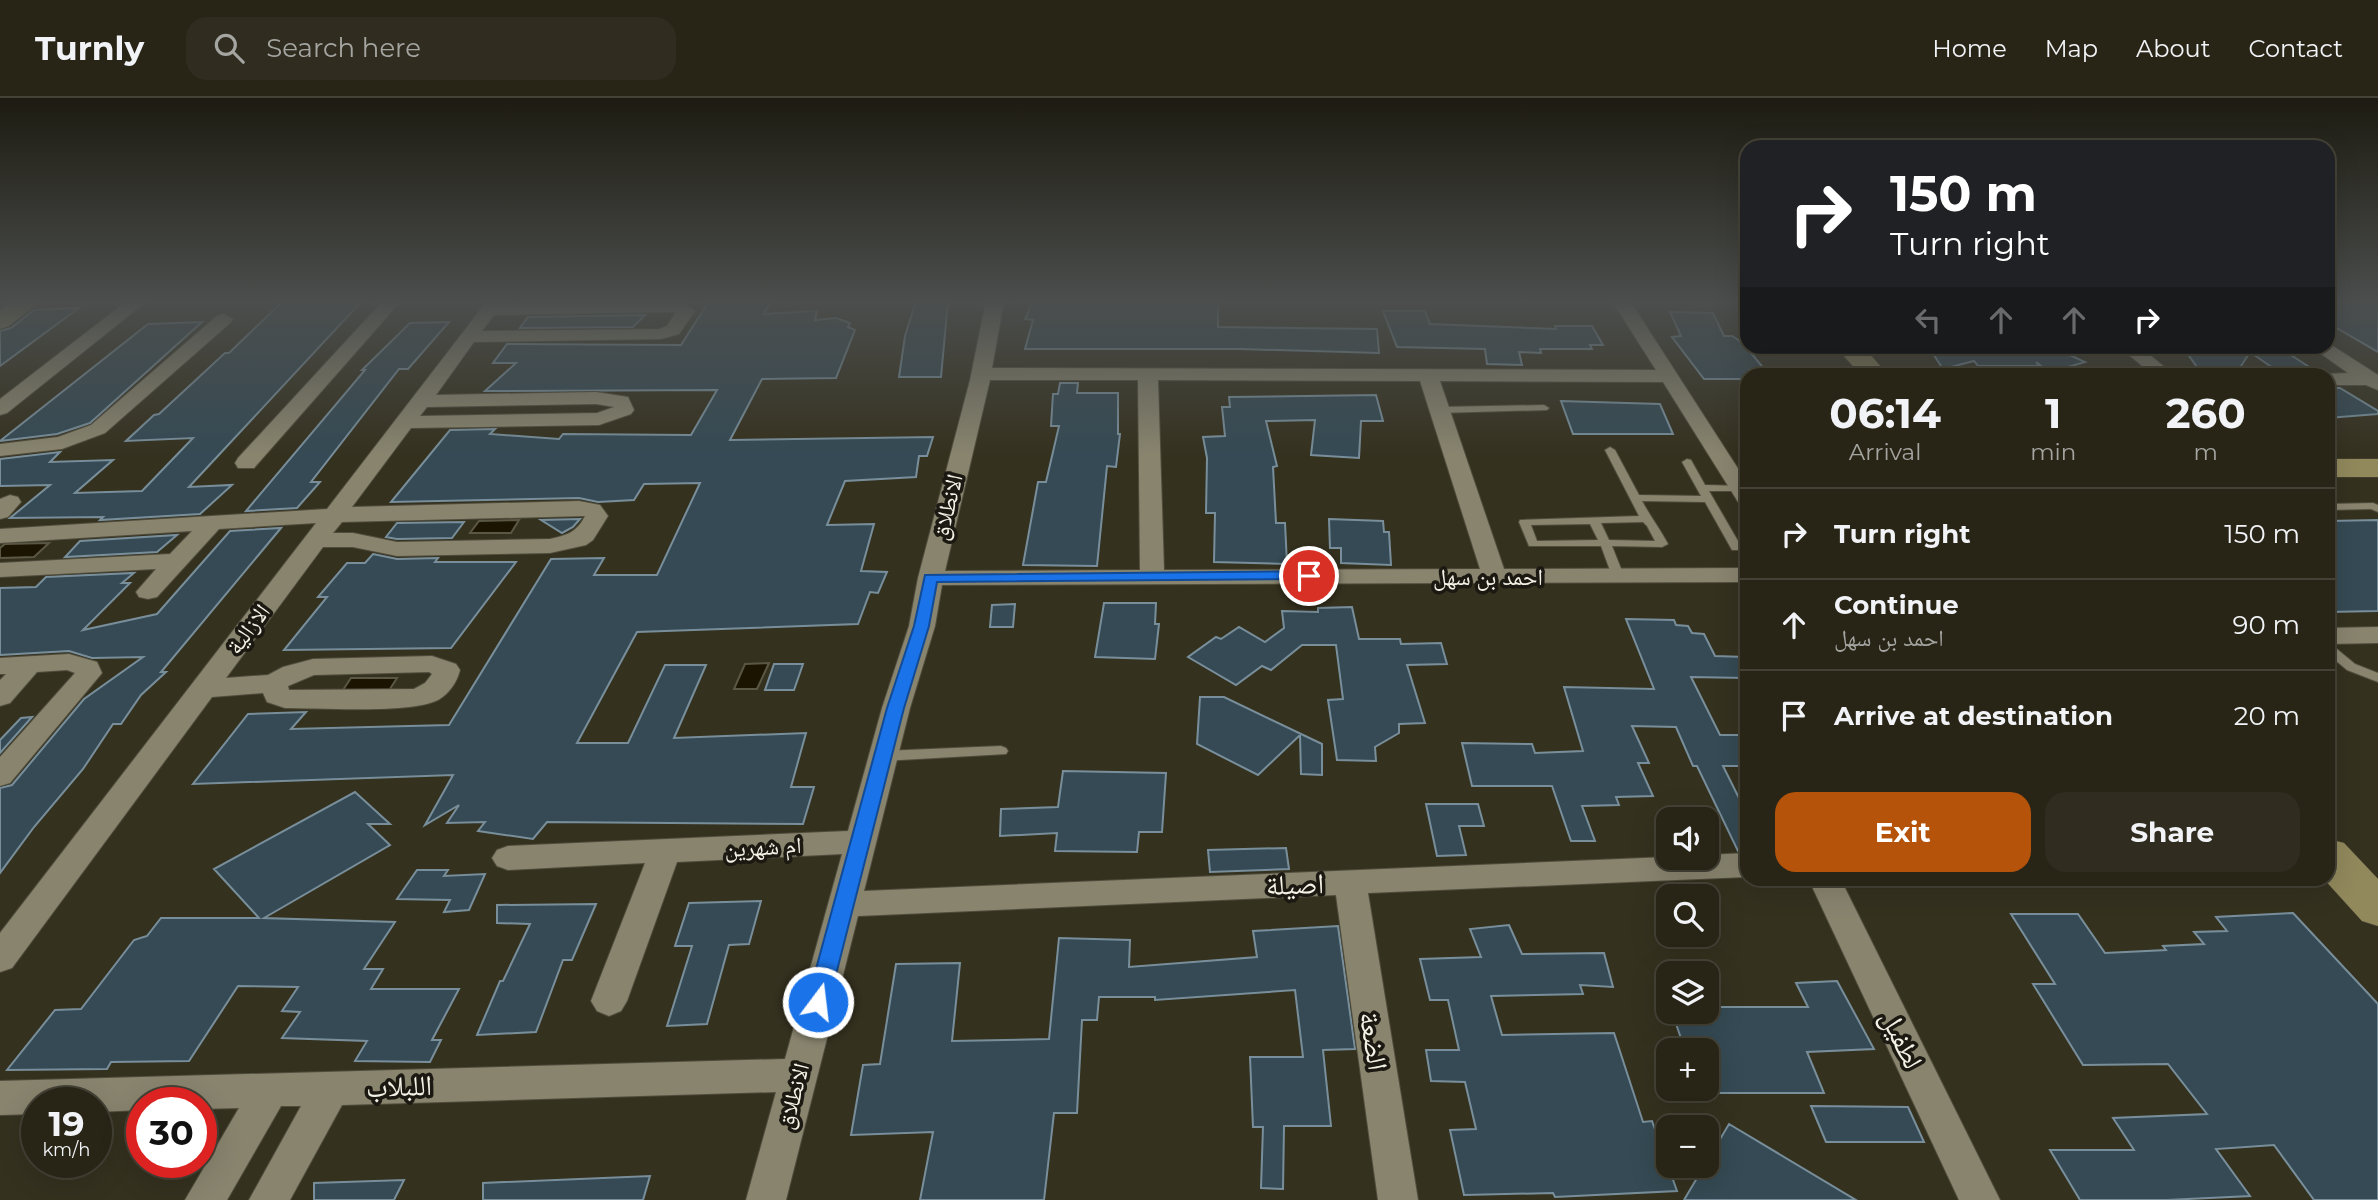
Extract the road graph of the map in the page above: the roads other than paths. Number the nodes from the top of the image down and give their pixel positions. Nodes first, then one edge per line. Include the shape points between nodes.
1 (72, 352) edge
2 (185, 352) edge
3 (346, 352) edge
4 (458, 352) edge
5 (985, 352) edge
6 (1655, 352) edge
7 (1855, 354) edge
8 (2137, 354) edge
9 (2331, 354) edge
10 (1868, 368) edge
11 (2155, 368) edge
12 (981, 374) junction
13 (1148, 374) junction
14 (1428, 375) junction
15 (1670, 376) junction
16 (2335, 379) edge
17 (2374, 382) edge
18 (421, 401) junction
19 (0, 408) edge
20 (1544, 408) dead end
21 (1439, 410) junction
22 (405, 422) junction
23 (0, 450) edge
24 (1610, 450) dead end
25 (1687, 462) dead end
26 (246, 463) dead end
27 (2335, 468) edge
28 (2378, 468) edge
29 (2335, 480) edge
30 (2378, 480) edge
31 (1740, 486) edge
32 (1702, 488) junction
33 (1740, 492) edge
34 (1634, 498) junction
35 (1708, 499) junction
36 (2335, 507) edge
37 (2378, 509) edge
38 (334, 516) junction
39 (1646, 519) junction
40 (1594, 520) junction
41 (211, 524) junction
42 (0, 536) edge
43 (314, 541) junction
44 (1605, 543) junction
45 (1736, 548) dead end
46 (177, 561) junction
47 (0, 570) edge
48 (1740, 575) edge
49 (1152, 576) junction
50 (1618, 576) junction
51 (930, 578) junction
52 (1495, 578) junction
53 (148, 592) dead end
54 (2378, 635) edge
55 (2335, 636) edge
56 (2335, 654) edge
57 (30, 664) junction
58 (0, 666) edge
59 (2378, 678) edge
60 (274, 682) junction
61 (202, 689) junction
62 (0, 697) edge
63 (1001, 751) dead end
64 (883, 756) junction
65 (0, 776) edge
66 (860, 842) junction
67 (665, 853) junction
68 (508, 858) dead end
69 (2335, 864) edge
70 (1740, 865) edge
71 (1350, 882) junction
72 (1828, 886) edge
73 (844, 904) junction
74 (2378, 908) edge
75 (0, 958) edge
76 (609, 1000) dead end
77 (799, 1075) junction
78 (331, 1088) junction
79 (271, 1089) junction
80 (0, 1098) edge
81 (205, 1200) edge
82 (269, 1200) edge
83 (766, 1200) edge
84 (1398, 1200) edge
85 (1980, 1200) edge

1 - 19 street
2 - 23 street via 88,435 49,446
3 - 26 street
4 - 18 street, الازالية
5 - 12 street, الانطلاق
6 - 15 street
7 - 10 street
8 - 11 street
9 - 17 street
12 - 13 street
12 - 51 street, الانطلاق
13 - 14 street
13 - 49 street
14 - 15 street
14 - 21 street
15 - 31 street
16 - 17 street
18 - 22 street, الازالية
18 - 22 street via 596,398 621,401 624,410 599,419
20 - 21 lane
21 - 52 street
22 - 38 street, الازالية
24 - 34 lane
25 - 32 lane
27 - 28 street
29 - 30 street
32 - 33 lane
32 - 35 lane
34 - 35 lane
34 - 39 lane
35 - 45 lane
36 - 37 lane
38 - 41 street
38 - 43 street, الازالية
38 - 43 street via 579,508 597,516 578,540 550,547 397,549 353,540
39 - 40 lane
39 - 44 lane via 1662,544
40 - 44 lane
40 - 44 lane via 1524,522 1533,544
41 - 42 street
41 - 46 street
43 - 61 street, الازالية
44 - 50 lane
46 - 47 street
46 - 53 street
48 - 50 street, احمد بن سهل
49 - 51 street, احمد بن سهل
49 - 52 street, احمد بن سهل
50 - 52 street, احمد بن سهل
51 - 64 street, الانطلاق via 922,626
54 - 55 street
56 - 59 lane via 2351,667
57 - 58 street
57 - 62 street
57 - 65 street via 80,664 88,667 89,673
60 - 60 street via 277,696 285,699 414,698 433,691 445,680 447,670 432,664 313,667
60 - 61 street
61 - 75 street, الازالية
63 - 64 lane
64 - 66 street, الانطلاق
66 - 67 street, ام شهرين
66 - 73 street, الانطلاق
67 - 68 street, ام شهرين
67 - 76 street
69 - 74 street
70 - 71 street, اصيلة
71 - 73 street, اصيلة
71 - 84 street, الضعة
72 - 85 street, لطفيل
73 - 77 street, الانطلاق
77 - 78 street, اللبلاب
77 - 83 street, الانطلاق
78 - 79 street, اللبلاب
78 - 82 street
79 - 80 street, اللبلاب
79 - 81 street

